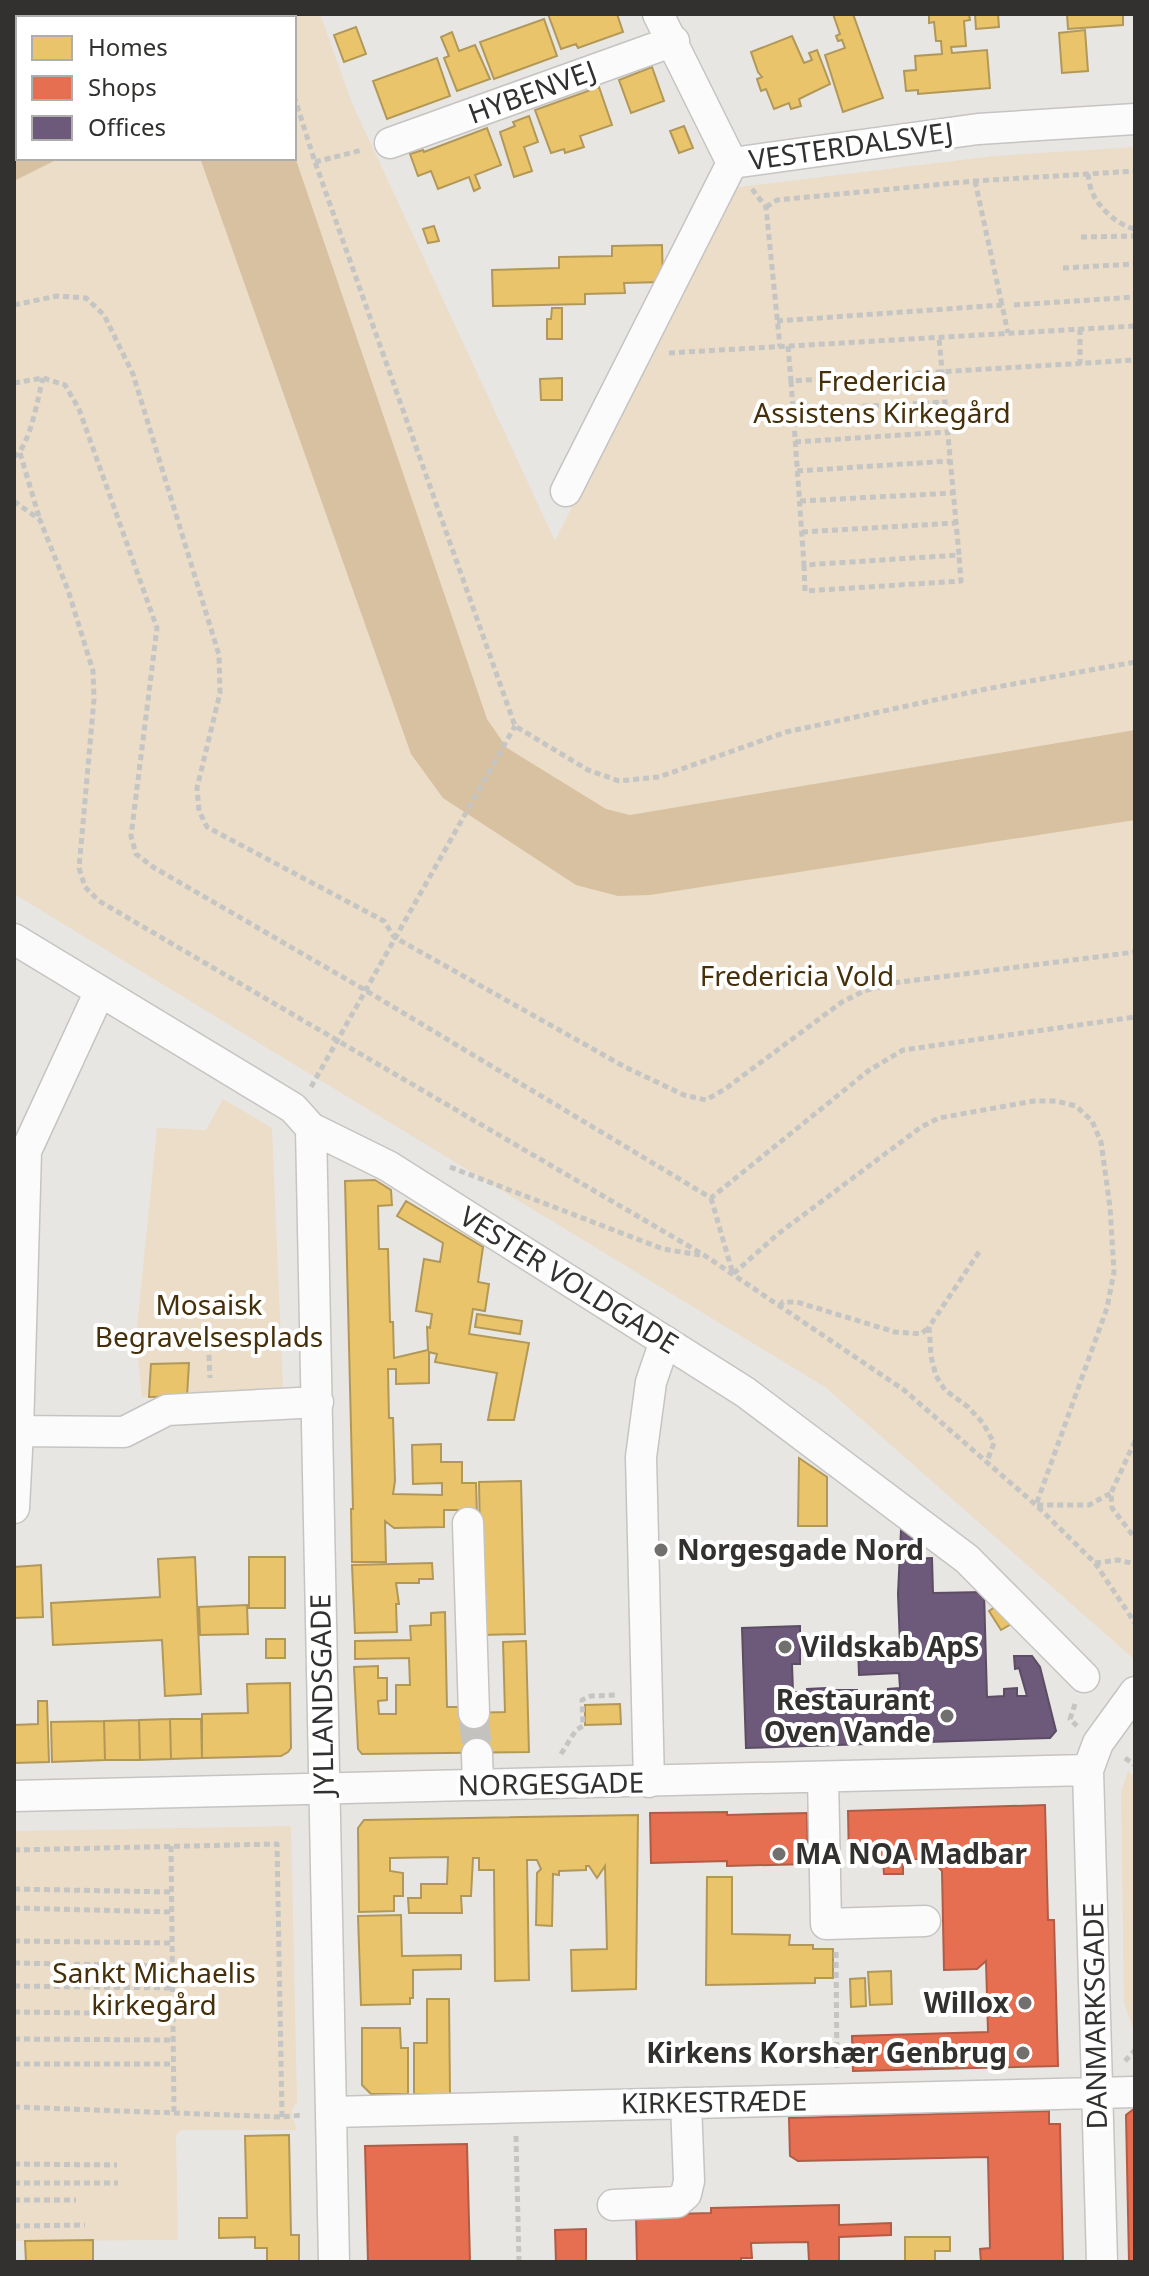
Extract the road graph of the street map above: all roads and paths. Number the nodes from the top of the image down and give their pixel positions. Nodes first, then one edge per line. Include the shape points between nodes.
1 (658, 14) edge
2 (674, 41) junction
3 (296, 102) edge
4 (1135, 119) edge
5 (390, 143) joint
6 (315, 162) junction
7 (732, 163) junction
8 (1135, 171) edge
9 (1088, 174) junction
10 (975, 181) junction
11 (766, 207) junction
12 (1135, 229) edge
13 (1135, 236) edge
14 (1081, 237) dead end
15 (1135, 264) edge
16 (1063, 268) dead end
17 (1135, 297) edge
18 (14, 305) edge
19 (1002, 305) junction
20 (1014, 305) dead end
21 (777, 321) junction
22 (1135, 326) edge
23 (1080, 329) junction
24 (1008, 333) junction
25 (939, 338) junction
26 (788, 346) junction
27 (780, 347) junction
28 (635, 355) junction
29 (1135, 360) edge
30 (1080, 364) junction
31 (942, 372) junction
32 (43, 378) junction
33 (791, 381) junction
34 (14, 383) edge
35 (945, 402) junction
36 (793, 410) junction
37 (947, 432) junction
38 (795, 442) junction
39 (17, 455) edge
40 (950, 461) junction
41 (797, 471) junction
42 (566, 491) dead end
43 (953, 493) junction
44 (14, 501) edge
45 (800, 501) junction
46 (40, 520) junction
47 (956, 523) junction
48 (802, 532) junction
49 (959, 555) junction
50 (804, 565) junction
51 (1135, 662) edge
52 (515, 726) junction
53 (394, 937) junction
54 (14, 939) edge
55 (1135, 952) edge
56 (365, 990) junction
57 (100, 991) junction
58 (1135, 1017) edge
59 (338, 1042) junction
60 (313, 1084) dead end
61 (311, 1128) junction
62 (448, 1166) dead end
63 (711, 1198) junction
64 (979, 1252) dead end
65 (704, 1255) junction
66 (733, 1274) junction
67 (779, 1306) junction
68 (929, 1327) junction
69 (208, 1335) dead end
70 (665, 1341) junction
71 (318, 1402) junction
72 (211, 1408) junction
73 (18, 1431) junction
74 (1135, 1441) edge
75 (986, 1464) junction
76 (1111, 1493) junction
77 (1036, 1505) junction
78 (14, 1508) edge
79 (468, 1523) dead end
80 (1135, 1538) edge
81 (1095, 1563) junction
82 (1135, 1564) edge
83 (1133, 1621) edge
84 (1084, 1677) dead end
85 (1135, 1692) edge
86 (646, 1694) junction
87 (474, 1713) tunnel mouth
88 (477, 1754) tunnel mouth
89 (1088, 1770) junction
90 (823, 1777) junction
91 (649, 1782) junction
92 (562, 1784) junction
93 (478, 1785) junction
94 (324, 1789) junction
95 (14, 1796) edge
96 (171, 1846) junction
97 (14, 1850) edge
98 (14, 1889) edge
99 (172, 1892) junction
100 (14, 1908) edge
101 (172, 1912) junction
102 (925, 1921) dead end
103 (835, 1924) junction
104 (14, 1941) edge
105 (172, 1943) junction
106 (14, 1963) edge
107 (172, 1966) junction
108 (14, 1986) edge
109 (173, 1988) junction
110 (14, 2012) edge
111 (173, 2014) junction
112 (14, 2039) edge
113 (173, 2040) junction
114 (14, 2064) edge
115 (173, 2064) junction
116 (1096, 2092) junction
117 (1135, 2092) edge
118 (838, 2099) junction
119 (686, 2103) junction
120 (14, 2107) edge
121 (515, 2107) junction
122 (332, 2112) junction
123 (174, 2113) junction
124 (282, 2117) junction
125 (14, 2164) edge
126 (117, 2165) dead end
127 (14, 2183) edge
128 (118, 2183) dead end
129 (14, 2200) edge
130 (76, 2200) dead end
131 (613, 2205) dead end
132 (85, 2225) dead end
133 (14, 2226) edge
134 (334, 2262) edge
135 (519, 2262) edge
136 (1102, 2262) edge

1 - 2 street, VESTERDALSVEJ
2 - 5 street, HYBENVEJ
2 - 7 street, VESTERDALSVEJ
3 - 6 path
4 - 7 street, VESTERDALSVEJ via 978,129
5 - 6 path
6 - 52 path
7 - 11 path
7 - 28 street
8 - 9 path
9 - 10 path
9 - 12 path via 1104,208 1124,227
10 - 11 path via 777,200
10 - 19 path
11 - 21 path
13 - 14 path
15 - 16 path
17 - 20 path
18 - 53 path via 57,296 86,298 104,315 133,374 219,655 220,693 197,788 207,827 384,921
19 - 21 path
19 - 24 path
21 - 27 path
22 - 23 path
23 - 24 path
23 - 30 path
24 - 25 path
25 - 26 path
25 - 31 path
26 - 27 path
26 - 33 path
27 - 28 path
28 - 42 street
29 - 30 path
30 - 31 path
31 - 33 path
31 - 35 path
32 - 34 path
32 - 39 path
32 - 56 path via 65,385 79,409 157,628 131,836 136,854
33 - 36 path
35 - 36 path
35 - 37 path
36 - 38 path
37 - 38 path
37 - 40 path
38 - 41 path
39 - 46 path
40 - 41 path
40 - 43 path
41 - 45 path
43 - 45 path
43 - 47 path
44 - 46 path
45 - 48 path
46 - 59 path via 93,671 79,855 85,887 99,901
47 - 48 path
47 - 49 path
48 - 50 path
49 - 50 path
49 - 50 path via 961,581 805,591
51 - 52 path via 786,732 659,777 619,781 588,770
52 - 53 path
53 - 55 path via 625,1067 706,1100 864,991
53 - 56 path
54 - 57 street, VESTER VOLDGADE
56 - 59 path
56 - 63 path
57 - 61 street, VESTER VOLDGADE via 293,1108
57 - 73 street via 26,1151
58 - 63 path via 903,1050 868,1071
59 - 60 path
59 - 65 path
61 - 70 street, VESTER VOLDGADE via 388,1166
61 - 71 street, JYLLANDSGADE
62 - 65 path via 663,1249
63 - 66 path
64 - 68 path
65 - 66 path
66 - 67 path
66 - 77 path via 790,1225 939,1118 1034,1101 1076,1106 1092,1121 1101,1142 1114,1272 1107,1308
67 - 68 path via 797,1302 895,1332 921,1334
67 - 75 path via 904,1390
68 - 75 path via 936,1376 983,1423 994,1443
69 - 72 path
70 - 84 street, VESTER VOLDGADE via 745,1392 967,1559
70 - 86 street via 651,1382 641,1457
71 - 72 street
71 - 94 street, JYLLANDSGADE
72 - 73 street via 167,1410 124,1432
73 - 78 street
74 - 76 path
75 - 77 path
76 - 77 path via 1089,1505
76 - 80 path via 1112,1508
77 - 81 path
79 - 87 street
81 - 82 path
81 - 83 path
85 - 89 street via 1098,1743
86 - 91 street
86 - 92 path via 582,1700 583,1726 561,1754
88 - 93 street
89 - 90 street, NORGESGADE
89 - 116 street, DANMARKSGADE
90 - 91 street, NORGESGADE
90 - 103 street via 826,1924
91 - 92 street, NORGESGADE
92 - 93 street, NORGESGADE
93 - 94 street, NORGESGADE
94 - 95 street, NORGESGADE
94 - 122 street, JYLLANDSGADE
96 - 97 path
96 - 99 path
96 - 124 path via 277,1844
98 - 99 path
99 - 101 path
100 - 101 path
101 - 105 path
102 - 103 street
103 - 118 path
104 - 105 path
105 - 107 path
106 - 107 path
107 - 109 path
108 - 109 path
109 - 111 path
110 - 111 path
111 - 113 path
112 - 113 path
113 - 115 path
114 - 115 path
115 - 123 path
116 - 117 street, KIRKESTRÆDE
116 - 118 street, KIRKESTRÆDE
116 - 136 street, DANMARKSGADE
118 - 119 street, KIRKESTRÆDE
119 - 121 street, KIRKESTRÆDE
119 - 131 street via 686,2194 677,2202
120 - 123 path
121 - 122 street, KIRKESTRÆDE
121 - 135 path
122 - 124 path
122 - 134 street, JYLLANDSGADE
123 - 124 path
125 - 126 path
127 - 128 path
129 - 130 path
132 - 133 path

